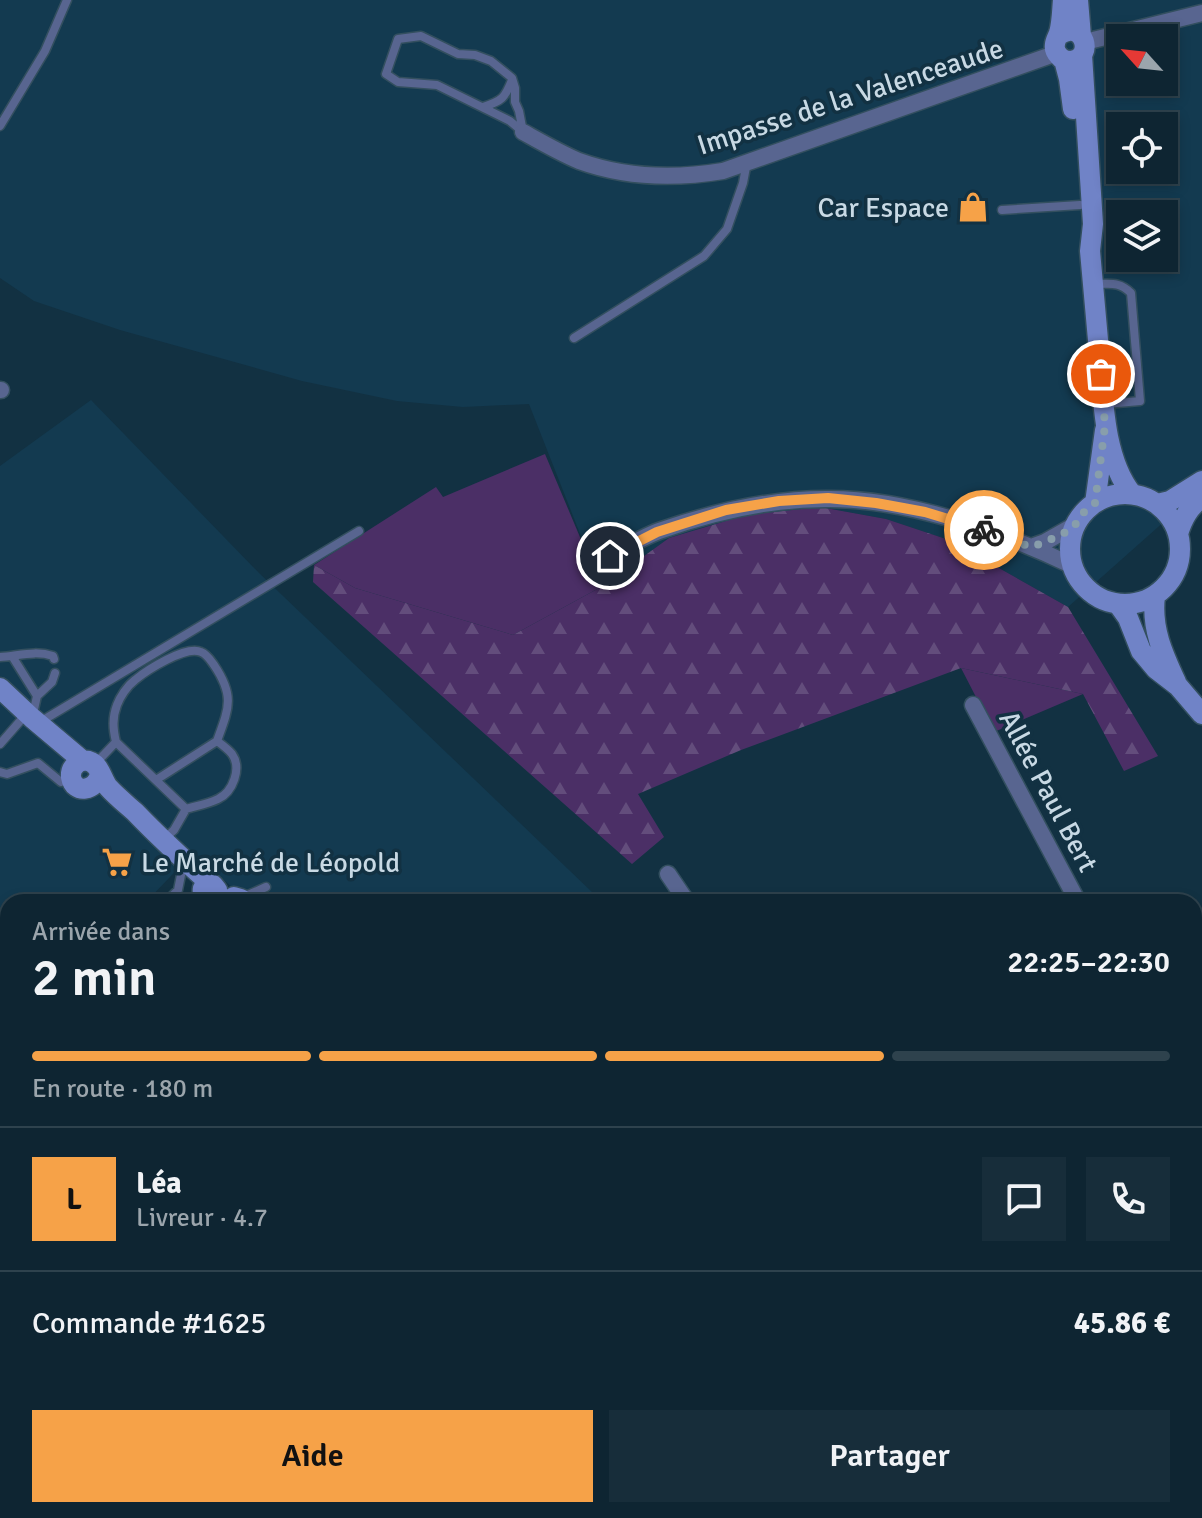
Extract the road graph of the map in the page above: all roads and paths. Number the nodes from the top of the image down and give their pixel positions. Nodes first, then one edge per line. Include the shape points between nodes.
1 (67, 0) edge
2 (1063, 0) edge
3 (1078, 0) edge
4 (1202, 13) edge
5 (1071, 47) junction
6 (512, 78) junction
7 (482, 107) junction
8 (0, 126) edge
9 (523, 132) junction
10 (747, 162) junction
11 (1080, 205) junction
12 (1002, 210) dead end
13 (1090, 251) junction
14 (1093, 284) junction
15 (574, 338) dead end
16 (1103, 404) junction
17 (1105, 426) junction
18 (1202, 481) edge
19 (1132, 494) junction
20 (1202, 497) edge
21 (1095, 503) junction
22 (1157, 504) junction
23 (1075, 525) junction
24 (359, 531) dead end
25 (1178, 534) junction
26 (1031, 547) junction
27 (610, 556) dead end
28 (1071, 565) junction
29 (1155, 596) junction
30 (1118, 604) junction
31 (12, 656) junction
32 (0, 657) edge
33 (54, 659) dead end
34 (55, 673) dead end
35 (1178, 686) junction
36 (0, 688) edge
37 (37, 696) junction
38 (0, 701) edge
39 (973, 705) dead end
40 (1202, 714) edge
41 (30, 722) junction
42 (217, 741) junction
43 (116, 742) junction
44 (0, 744) edge
45 (0, 772) edge
46 (85, 773) junction
47 (156, 780) junction
48 (186, 809) junction
49 (160, 844) junction
50 (182, 870) junction
51 (668, 874) dead end
52 (266, 887) dead end
53 (174, 894) edge
54 (219, 894) edge
55 (220, 894) edge
56 (249, 894) edge
57 (682, 894) edge
58 (1074, 894) edge

1 - 8 lane via 45,51
2 - 5 main road
3 - 5 main road
4 - 5 street, Impasse de la Valenceaude
5 - 10 street, Impasse de la Valenceaude
5 - 11 main road
5 - 13 main road via 1093,224
6 - 7 lane via 500,102
6 - 7 lane, Impasse de la Valenceaude via 491,61 458,54 421,36 398,39 386,74 398,82 437,85
6 - 9 lane
7 - 9 lane, Impasse de la Valenceaude
9 - 10 street, Impasse de la Valenceaude via 578,160 644,176 693,176
10 - 15 lane via 727,229 704,256
11 - 12 lane
11 - 13 main road
13 - 14 main road
14 - 16 main road
14 - 16 lane via 1115,283 1131,293 1140,401
16 - 17 main road
17 - 19 main road via 1119,473
17 - 21 main road
18 - 22 main road
19 - 21 main road
19 - 22 main road
20 - 25 main road via 1182,519
21 - 23 main road
22 - 25 main road
23 - 26 street
23 - 28 main road
24 - 41 lane
25 - 29 main road via 1176,568
26 - 27 street via 925,512 828,498 726,510 657,532
26 - 28 street
28 - 30 main road via 1089,591
29 - 30 main road
29 - 35 main road via 1156,631
30 - 35 main road via 1141,651
31 - 32 lane
31 - 33 lane via 37,652
31 - 37 lane
34 - 37 lane
35 - 40 main road
36 - 41 main road
37 - 41 lane
38 - 41 main road
39 - 58 street, Allée Paul Bert
41 - 44 lane
41 - 46 main road
42 - 43 lane via 225,719 226,683 209,658 188,651 133,681 116,706
42 - 47 lane
42 - 48 lane via 232,754 234,780 221,799
43 - 46 lane
43 - 47 lane
45 - 46 lane via 38,763 61,782
46 - 49 main road via 101,794
47 - 48 lane
48 - 49 lane
49 - 50 main road
49 - 55 main road
50 - 53 lane
50 - 54 main road
51 - 57 street
52 - 56 lane

